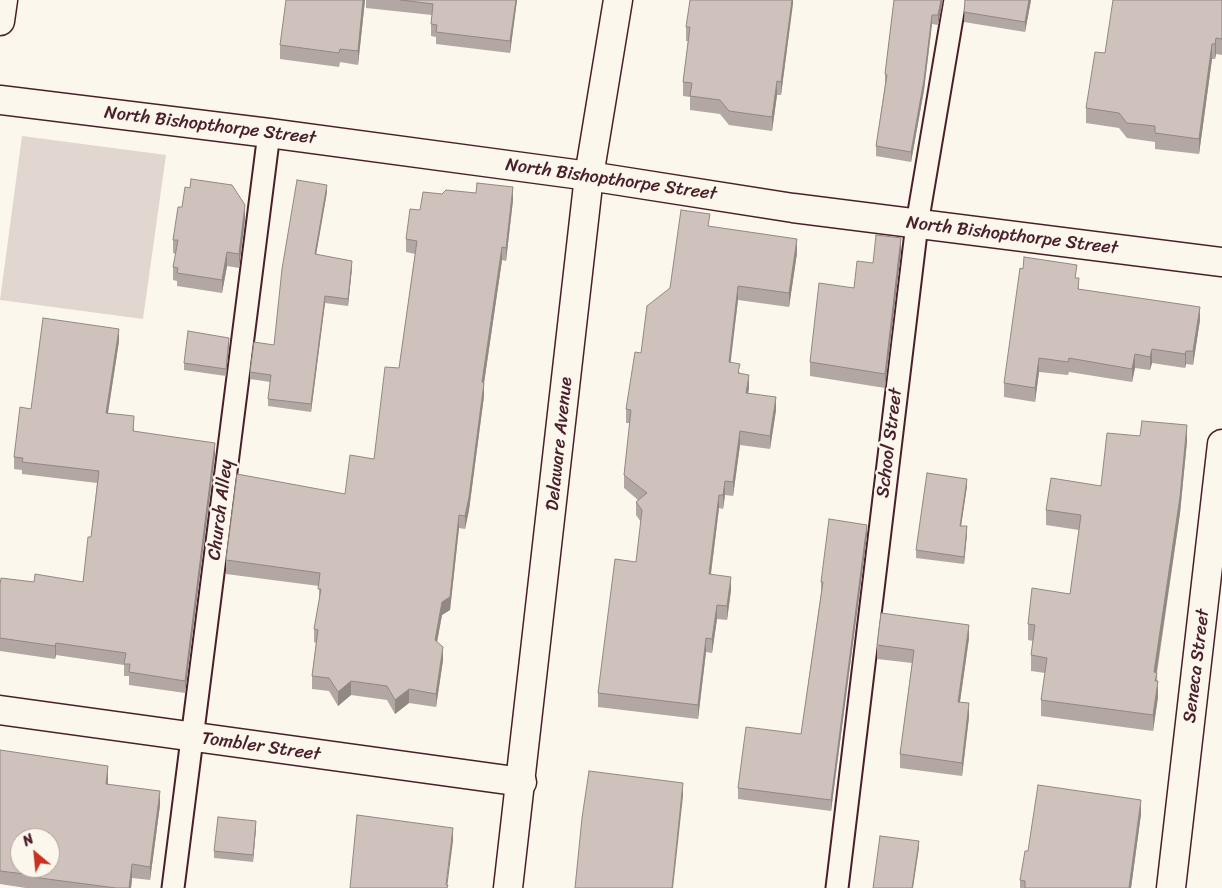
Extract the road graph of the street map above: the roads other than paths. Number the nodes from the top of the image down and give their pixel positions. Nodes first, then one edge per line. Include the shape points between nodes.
1 (3, 0) edge
2 (618, 0) edge
3 (955, 0) edge
4 (0, 21) edge
5 (0, 100) edge
6 (269, 133) junction
7 (589, 176) junction
8 (916, 224) junction
9 (1222, 262) edge
10 (1222, 444) edge
11 (0, 710) edge
12 (192, 737) junction
13 (522, 782) junction
14 (173, 888) edge
15 (508, 888) edge
16 (838, 888) edge
17 (1171, 888) edge

1 - 4 street
2 - 7 street, Delaware Avenue
3 - 8 lane, School Street
5 - 6 street, North Bishopthorpe Street
6 - 7 street, North Bishopthorpe Street
6 - 12 lane, Church Alley
7 - 8 street, North Bishopthorpe Street
7 - 13 street, Delaware Avenue
8 - 9 street, North Bishopthorpe Street
8 - 16 lane, School Street
10 - 17 street, Seneca Street
11 - 12 street, Tombler Street
12 - 13 street, Tombler Street
12 - 14 lane, Church Alley
13 - 15 street, Delaware Avenue

